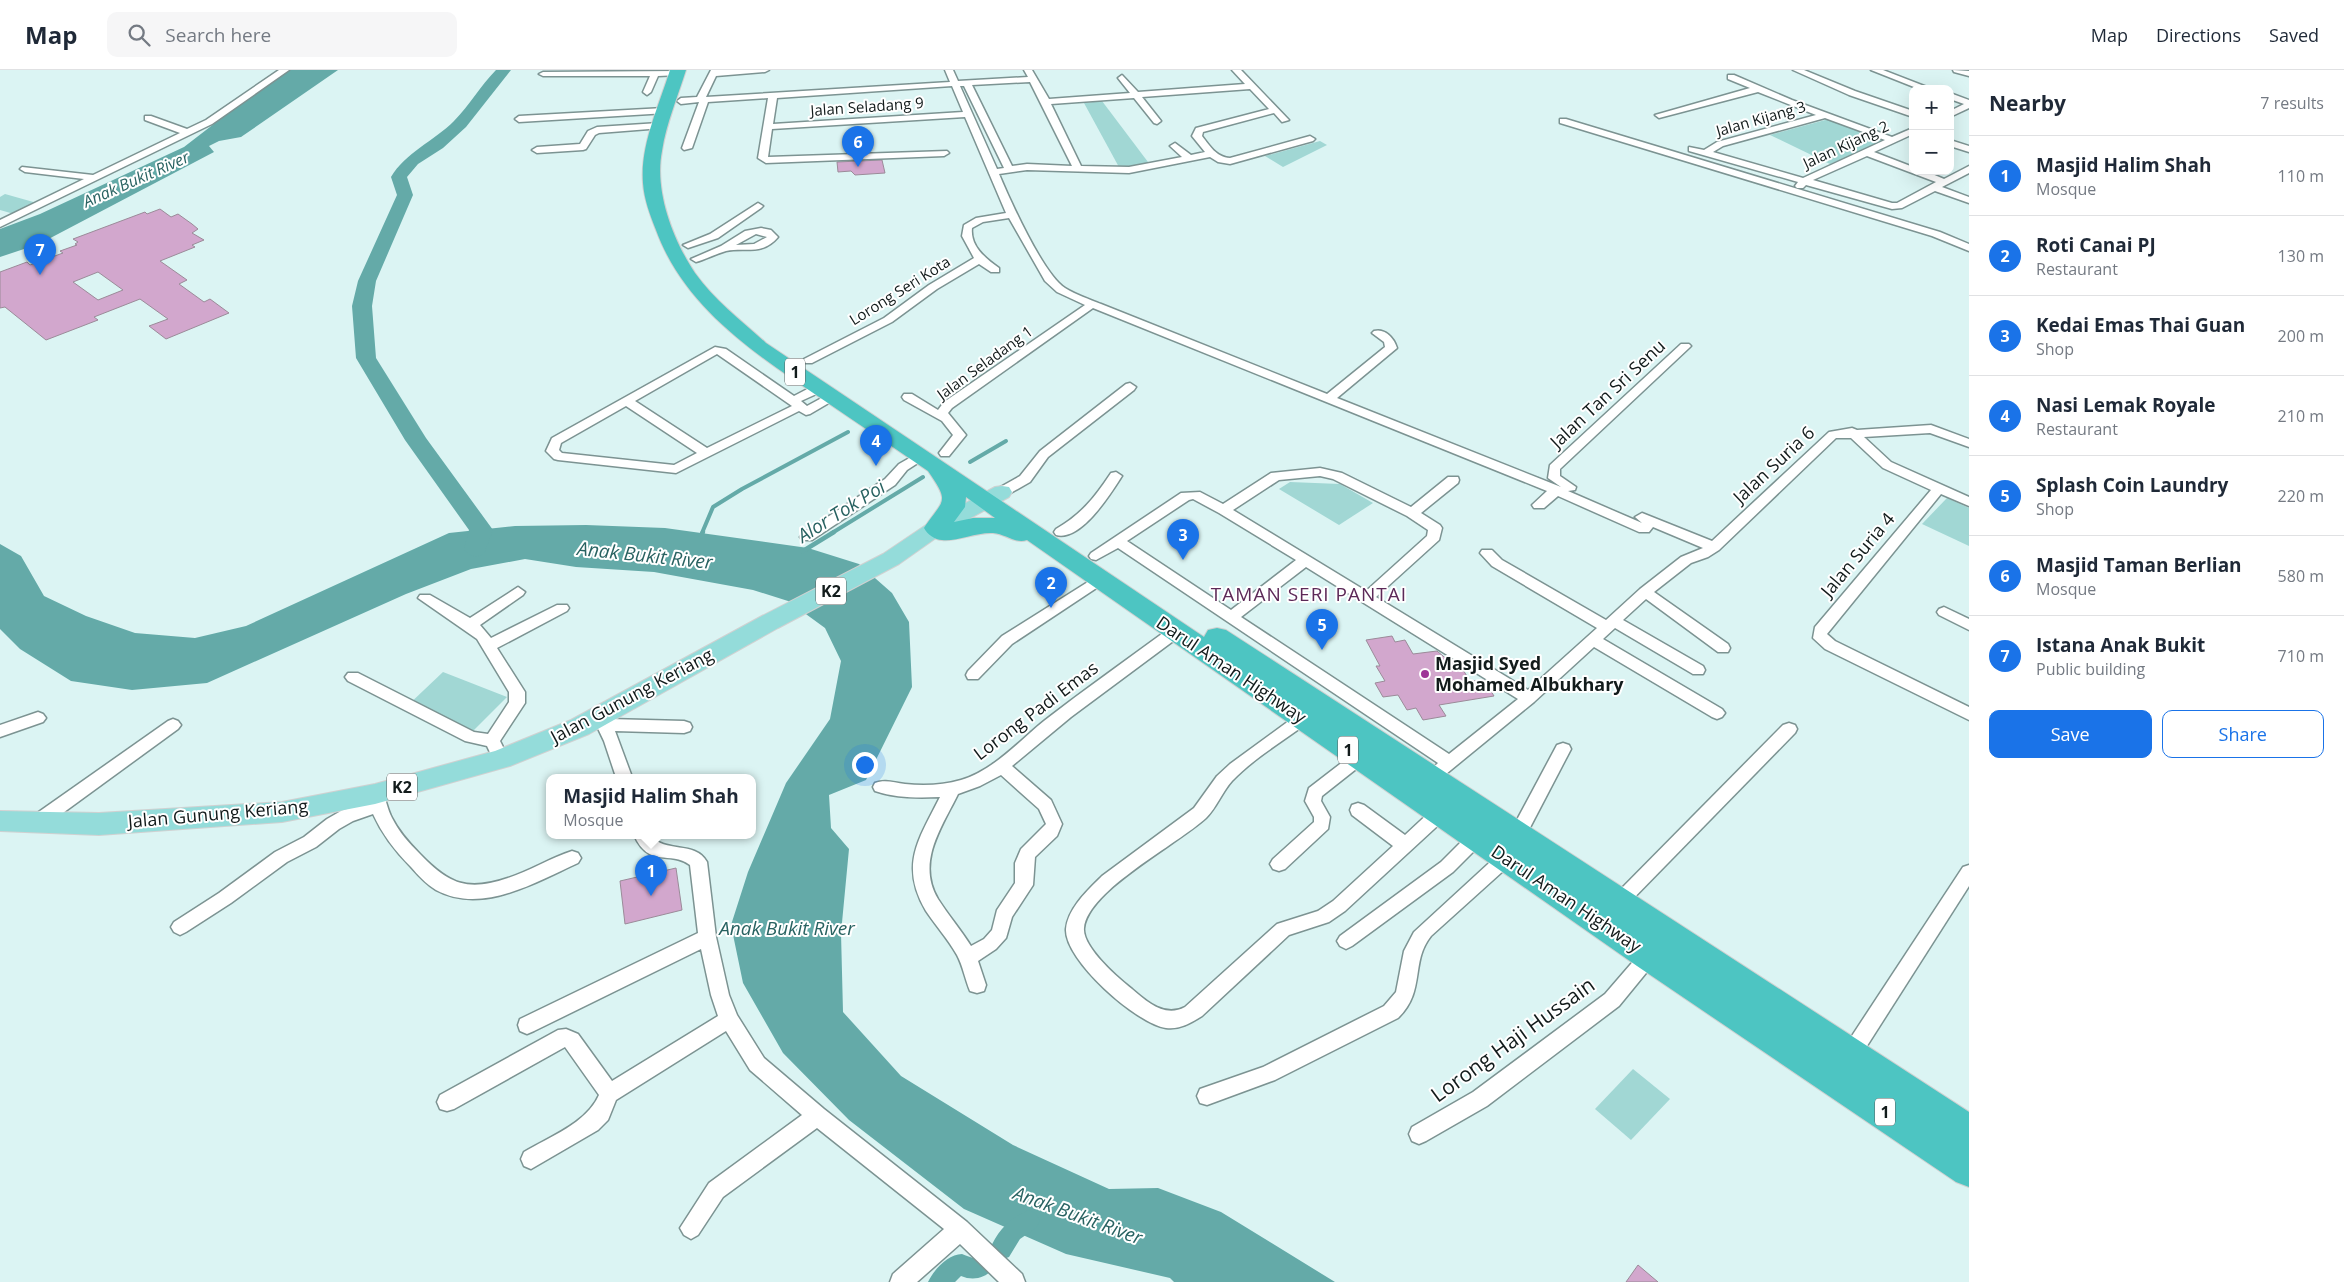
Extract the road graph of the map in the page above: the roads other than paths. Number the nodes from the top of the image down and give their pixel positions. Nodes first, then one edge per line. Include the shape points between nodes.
1 (286, 70) edge
2 (694, 70) edge
3 (765, 70) edge
4 (949, 70) edge
5 (1236, 70) edge
6 (1797, 70) edge
7 (1875, 70) edge
8 (1956, 70) edge
9 (651, 72) edge
10 (678, 72) edge
11 (715, 72) edge
12 (543, 74) dead end
13 (1030, 74) edge
14 (1969, 74) edge
15 (1731, 77) dead end
16 (1122, 78) dead end
17 (968, 83) junction
18 (956, 84) junction
19 (1916, 85) edge
20 (1251, 86) junction
21 (1758, 89) junction
22 (647, 92) dead end
23 (1136, 95) junction
24 (773, 96) junction
25 (1954, 97) edge
26 (702, 100) junction
27 (681, 101) junction
28 (1046, 102) junction
29 (1968, 102) edge
30 (1276, 110) junction
31 (1954, 111) edge
32 (1909, 113) edge
33 (967, 114) junction
34 (1659, 115) dead end
35 (1826, 115) junction
36 (148, 118) dead end
37 (661, 118) junction
38 (519, 119) dead end
39 (1586, 119) dead end
40 (1285, 120) dead end
41 (1157, 121) dead end
42 (1564, 121) dead end
43 (768, 127) junction
44 (187, 132) junction
45 (1909, 133) edge
46 (1310, 139) dead end
47 (1892, 140) junction
48 (1954, 144) edge
49 (1175, 146) dead end
50 (687, 148) dead end
51 (537, 150) dead end
52 (1969, 150) edge
53 (670, 151) dead end
54 (1865, 152) junction
55 (944, 153) dead end
56 (1705, 153) junction
57 (1211, 154) junction
58 (1190, 159) junction
59 (26, 168) dead end
60 (1009, 168) junction
61 (1078, 169) junction
62 (1909, 169) edge
63 (1969, 169) edge
64 (993, 172) junction
65 (1925, 175) edge
66 (95, 178) junction
67 (1804, 182) junction
68 (1944, 182) junction
69 (1934, 187) junction
70 (1795, 191) junction
71 (671, 196) dead end
72 (1969, 200) edge
73 (758, 206) dead end
74 (1012, 215) junction
75 (0, 224) edge
76 (726, 248) dead end
77 (1969, 248) edge
78 (692, 252) junction
79 (980, 259) junction
80 (995, 270) dead end
81 (1089, 307) dead end
82 (1378, 333) dead end
83 (1685, 346) dead end
84 (808, 361) junction
85 (1130, 387) dead end
86 (826, 393) junction
87 (908, 397) dead end
88 (1328, 398) junction
89 (626, 400) junction
90 (800, 406) junction
91 (944, 418) junction
92 (1852, 432) junction
93 (1969, 444) edge
94 (705, 454) junction
95 (934, 459) junction
96 (1116, 476) dead end
97 (1453, 480) dead end
98 (1938, 489) junction
99 (1556, 490) junction
100 (999, 500) junction
101 (1969, 502) edge
102 (1539, 505) dead end
103 (1224, 510) junction
104 (1412, 513) junction
105 (1651, 521) junction
106 (940, 531) junction
107 (807, 537) dead end
108 (1059, 541) junction
109 (1119, 542) junction
110 (1708, 551) junction
111 (1487, 553) dead end
112 (1304, 561) junction
113 (1097, 568) junction
114 (518, 592) dead end
115 (1644, 592) junction
116 (425, 598) dead end
117 (1367, 598) junction
118 (562, 608) dead end
119 (1944, 612) dead end
120 (1231, 617) junction
121 (1611, 624) junction
122 (1969, 624) edge
123 (470, 625) junction
124 (1175, 632) junction
125 (1593, 640) junction
126 (488, 646) junction
127 (1723, 648) dead end
128 (1698, 670) dead end
129 (973, 675) dead end
130 (353, 677) dead end
131 (1529, 698) junction
132 (1718, 713) dead end
133 (1969, 714) edge
134 (38, 718) dead end
135 (1302, 719) junction
136 (603, 721) junction
137 (173, 724) dead end
138 (684, 727) dead end
139 (1789, 729) dead end
140 (0, 731) edge
141 (1563, 749) dead end
142 (496, 750) junction
143 (1359, 758) junction
144 (1001, 766) junction
145 (1439, 771) junction
146 (623, 774) edge
147 (880, 787) dead end
148 (952, 788) junction
149 (376, 800) junction
150 (1358, 810) dead end
151 (1440, 813) junction
152 (0, 821) edge
153 (38, 821) junction
154 (1476, 838) junction
155 (644, 839) edge
156 (1405, 845) junction
157 (1511, 847) junction
158 (572, 858) dead end
159 (1279, 864) dead end
160 (1969, 872) edge
161 (1619, 902) junction
162 (180, 927) dead end
163 (707, 938) junction
164 (1346, 941) dead end
165 (1649, 956) junction
166 (968, 958) junction
167 (977, 985) dead end
168 (729, 1020) junction
169 (527, 1025) dead end
170 (1851, 1054) junction
171 (609, 1094) junction
172 (1207, 1096) dead end
173 (447, 1102) dead end
174 (818, 1116) junction
175 (1969, 1133) edge
176 (1419, 1134) dead end
177 (531, 1160) dead end
178 (1969, 1169) edge
179 (691, 1228) dead end
180 (960, 1229) junction
181 (901, 1282) edge
182 (1014, 1282) edge

1 - 44 street via 209,122
2 - 27 highway
3 - 11 street
4 - 18 street
5 - 20 street
6 - 32 street
7 - 19 street
8 - 14 street
9 - 10 street
9 - 12 street
9 - 22 street
10 - 37 highway, Darul Aman Highway / 1
11 - 26 street
13 - 17 street
13 - 28 street
15 - 21 street
16 - 23 street
17 - 18 street
17 - 60 street
18 - 24 street
18 - 33 street
20 - 23 street
20 - 30 street
21 - 34 street
21 - 35 street
23 - 28 street
23 - 41 street
24 - 26 street
24 - 43 street
25 - 29 street
26 - 27 street
26 - 50 street
27 - 53 highway
28 - 61 street
29 - 31 street
30 - 40 street
30 - 57 street via 1200,130 1197,136
33 - 43 street, Jalan Seladang 9
33 - 64 street
35 - 47 street
35 - 56 street, Jalan Kijang 3 via 1720,144
36 - 44 street
37 - 38 street
37 - 51 street via 597,130 591,133 583,147
37 - 86 highway, Darul Aman Highway / 1 via 653,151 652,183 666,236 684,270 697,289 752,341
39 - 56 street
42 - 70 street
43 - 55 street via 763,158 770,162
44 - 66 street
45 - 47 street, Jalan Kijang 2
46 - 57 street via 1230,161
47 - 54 street, Jalan Kijang 2
48 - 52 street
49 - 58 street
54 - 62 street
54 - 67 street, Jalan Kijang 2
56 - 67 street
57 - 58 street
58 - 61 street via 1129,170
59 - 66 street
60 - 61 street
60 - 64 street
63 - 68 street
64 - 74 street
65 - 68 street
66 - 75 street
67 - 69 street via 1892,206 1899,206
67 - 70 street, Jalan Kijang 2
68 - 69 street
69 - 72 street
70 - 77 street via 1936,234
71 - 78 highway, Darul Aman Highway / 1
73 - 78 street
74 - 79 street via 968,225 967,235
74 - 88 street via 1056,287
76 - 78 street
78 - 84 highway, Darul Aman Highway / 1 via 715,285 749,317
79 - 80 street
79 - 84 street, Lorong Seri Kota via 933,287 888,320
81 - 91 street, Jalan Seladang 1 via 948,405 942,413
82 - 88 street via 1391,348
83 - 105 street, Jalan Tan Sri Senu via 1554,468 1552,476 1562,484
84 - 95 highway, Darul Aman Highway / 1
85 - 100 street via 1044,454 1025,479
86 - 90 street
86 - 95 highway, Darul Aman Highway / 1
87 - 91 street
88 - 99 street
89 - 90 street via 718,350
89 - 94 street
89 - 94 street via 556,442 552,451 558,456 676,470
90 - 94 street
91 - 95 street, Jalan Seladang 1 via 960,436
92 - 93 street, Jalan Suria 6 via 1931,429
92 - 98 street via 1887,465
92 - 110 street, Jalan Suria 6 via 1828,438
95 - 100 highway, Darul Aman Highway / 1
95 - 106 highway via 954,490 955,499
95 - 107 street via 903,467 890,482
96 - 108 street via 1090,513
97 - 104 street
98 - 101 street
98 - 133 street, Jalan Suria 4 via 1820,631 1821,639
99 - 102 street
99 - 105 street via 1644,529
100 - 106 main road, Jalan Gunung Keriang / K2
100 - 108 highway, Darul Aman Highway / 1
103 - 104 street via 1276,476 1320,472 1337,476
103 - 109 street via 1195,495 1186,496
103 - 112 street
104 - 117 street via 1435,528 1434,536
105 - 110 street
106 - 108 highway via 982,524 998,525
106 - 136 main road, Jalan Gunung Keriang / K2 via 770,622
108 - 113 highway, Darul Aman Highway / 1
109 - 113 street
109 - 120 street
110 - 115 street, Jalan Suria 6 via 1686,560
111 - 121 street via 1497,563
112 - 117 street
112 - 120 street
113 - 124 highway, Darul Aman Highway / 1
113 - 129 street via 1007,640
113 - 145 highway, Darul Aman Highway / 1
114 - 123 street
115 - 121 street, Jalan Suria 6
115 - 127 street
116 - 123 street
117 - 131 street
118 - 126 street
119 - 122 street
120 - 145 street
121 - 125 street, Jalan Suria 6
121 - 128 street
123 - 126 street via 482,635
124 - 135 highway, Darul Aman Highway / 1
124 - 144 street, Lorong Padi Emas via 1050,725
125 - 131 street, Jalan Suria 6
125 - 132 street
126 - 142 street via 518,697
130 - 142 street
131 - 145 street, Jalan Suria 6
134 - 140 street
135 - 143 highway, Darul Aman Highway / 1
135 - 156 street via 1226,776 1202,812 1093,896 1082,910 1075,932 1087,958 1121,992 1152,1015 1173,1020 1184,1018 1283,929 1331,913
136 - 138 street
136 - 142 main road, Jalan Gunung Keriang / K2 via 553,740
136 - 146 street
137 - 153 street
139 - 161 street
141 - 157 street
142 - 149 main road, Jalan Gunung Keriang / K2
143 - 151 highway, Darul Aman Highway / 1
143 - 159 street via 1315,793 1312,801 1322,817 1322,824
144 - 148 street, Lorong Padi Emas via 974,782
144 - 166 street via 1045,805 1054,824 1027,854 1024,885 1003,915 1000,933 990,944
145 - 157 highway, Darul Aman Highway / 1
147 - 148 street, Lorong Padi Emas via 897,790
148 - 166 street via 921,856 919,872 923,889 932,905
149 - 153 main road, Jalan Gunung Keriang / K2 via 227,817 99,824
149 - 158 street via 399,844 444,886 463,892 478,893 504,886
149 - 162 street via 281,857
150 - 156 street
151 - 154 highway, Darul Aman Highway / 1
151 - 156 street
152 - 153 main road, Jalan Gunung Keriang / K2
154 - 157 highway, Darul Aman Highway / 1
154 - 164 street via 1447,867
155 - 163 street via 658,851 687,855 698,862
157 - 161 highway, Darul Aman Highway / 1
157 - 165 highway, Darul Aman Highway / 1
157 - 172 street via 1415,943 1406,994 1391,1012 1268,1074
160 - 170 street
161 - 170 highway, Darul Aman Highway / 1
163 - 168 street
163 - 169 street
165 - 176 street, Lorong Haji Hussain via 1612,1000 1544,1053 1480,1099
165 - 178 highway, Darul Aman Highway / 1
166 - 167 street
168 - 171 street
168 - 174 street via 757,1064
170 - 175 highway, Darul Aman Highway / 1
171 - 173 street via 571,1040 566,1038 558,1039
171 - 177 street via 591,1123
174 - 179 street via 716,1190
174 - 180 street
180 - 181 street
180 - 182 street

